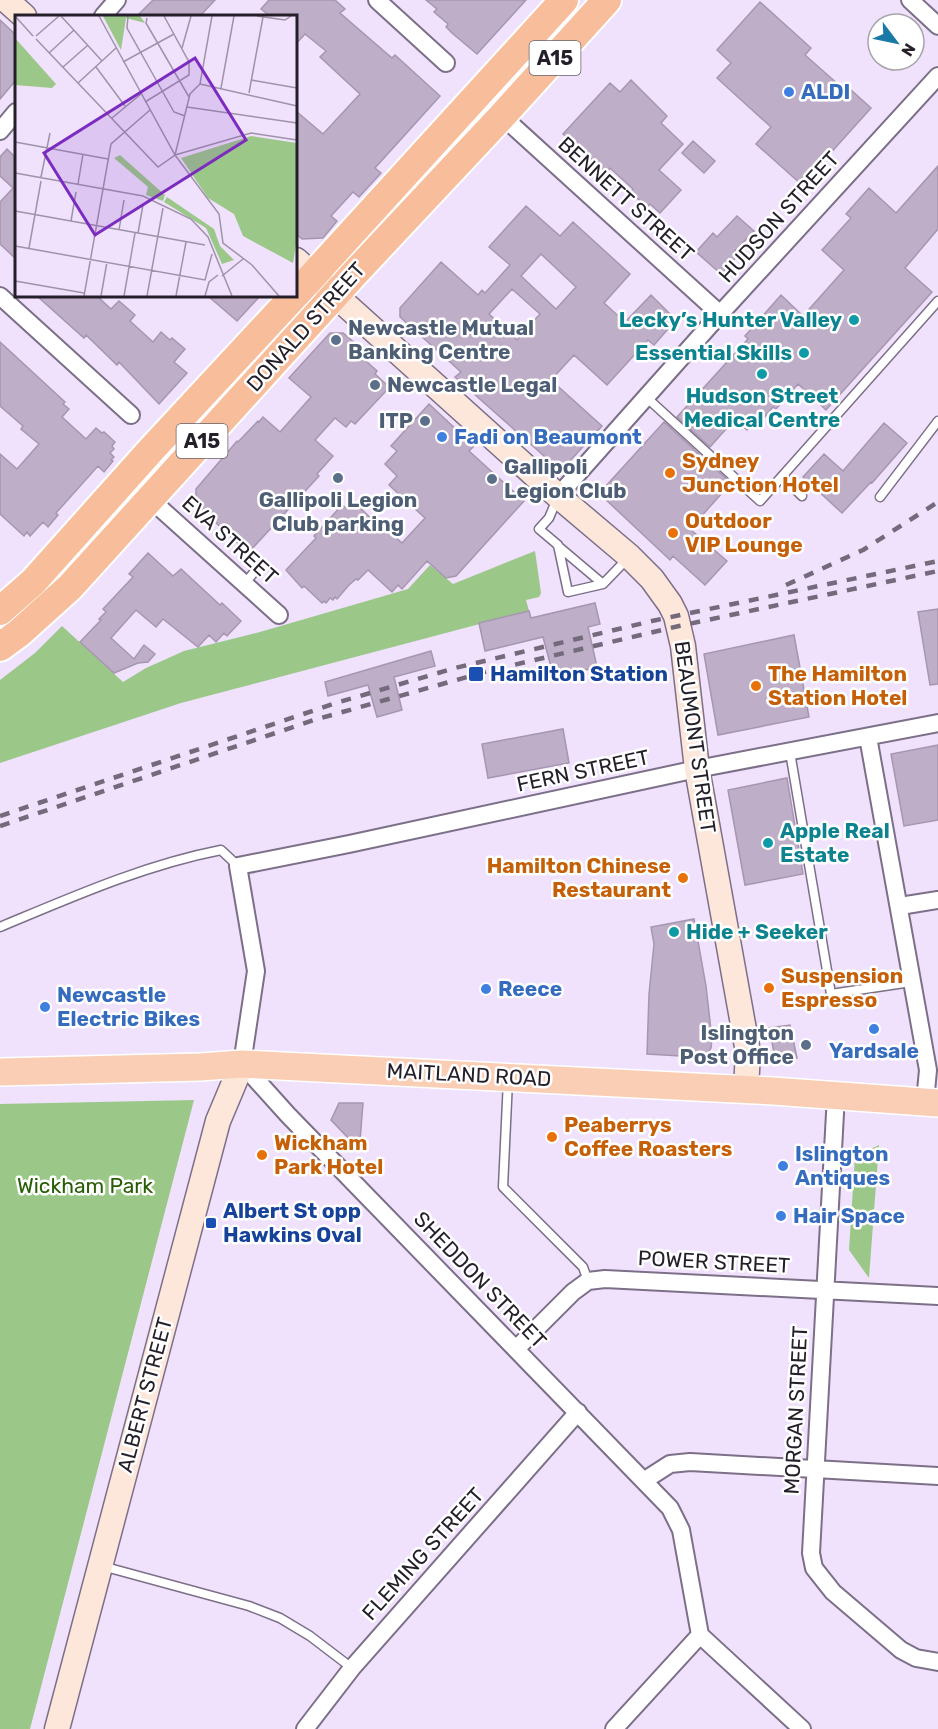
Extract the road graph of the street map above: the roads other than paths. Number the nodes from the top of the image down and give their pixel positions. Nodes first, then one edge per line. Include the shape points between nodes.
1 (6, 0) edge
2 (117, 0) edge
3 (377, 0) edge
4 (564, 0) edge
5 (607, 0) edge
6 (910, 0) edge
7 (23, 15) edge
8 (104, 15) edge
9 (938, 26) edge
10 (446, 63) dead end
11 (938, 76) edge
12 (15, 113) edge
13 (502, 116) junction
14 (0, 131) edge
15 (299, 281) edge
16 (0, 296) edge
17 (334, 296) junction
18 (285, 297) edge
19 (938, 301) edge
20 (720, 314) junction
21 (646, 397) junction
22 (131, 415) dead end
23 (938, 421) edge
24 (782, 476) junction
25 (558, 496) junction
26 (802, 496) dead end
27 (880, 497) dead end
28 (150, 499) junction
29 (558, 545) junction
30 (629, 556) junction
31 (261, 564) dead end
32 (244, 583) junction
33 (603, 584) junction
34 (0, 611) edge
35 (279, 615) dead end
36 (0, 647) edge
37 (938, 723) edge
38 (868, 737) junction
39 (790, 752) junction
40 (697, 769) junction
41 (238, 866) junction
42 (938, 900) edge
43 (900, 906) junction
44 (0, 927) edge
45 (911, 982) junction
46 (242, 1064) junction
47 (0, 1072) edge
48 (508, 1076) junction
49 (746, 1089) junction
50 (836, 1095) junction
51 (931, 1102) edge
52 (588, 1281) junction
53 (825, 1289) junction
54 (938, 1296) edge
55 (516, 1349) junction
56 (579, 1412) junction
57 (815, 1469) junction
58 (938, 1476) edge
59 (645, 1480) junction
60 (100, 1565) junction
61 (700, 1635) junction
62 (938, 1662) edge
63 (352, 1668) junction
64 (57, 1729) edge
65 (305, 1729) edge
66 (614, 1729) edge
67 (802, 1729) edge

1 - 7 main road
2 - 8 street
3 - 10 street
4 - 15 highway, DONALD STREET / A15
5 - 13 highway, DONALD STREET / A15
6 - 9 street
11 - 20 street, HUDSON STREET
12 - 14 street
13 - 17 highway, DONALD STREET / A15
13 - 20 street, BENNETT STREET
15 - 17 main road, BEAUMONT STREET
16 - 22 street
17 - 25 main road, BEAUMONT STREET
17 - 28 highway, DONALD STREET / A15
18 - 34 highway, DONALD STREET / A15 via 33,582
19 - 24 lane
20 - 21 street, HUDSON STREET
21 - 24 lane via 760,501
21 - 25 street, HUDSON STREET
23 - 27 lane
24 - 26 lane
25 - 29 lane via 549,518 539,529
25 - 30 main road, BEAUMONT STREET
28 - 32 street, EVA STREET
28 - 36 highway, DONALD STREET / A15 via 70,587
29 - 33 lane
29 - 33 lane via 568,592
30 - 33 lane
30 - 40 main road, BEAUMONT STREET via 661,591 676,616
31 - 32 lane
32 - 35 street, EVA STREET
37 - 38 street, FERN STREET
38 - 39 street, FERN STREET
38 - 43 street
39 - 40 street, FERN STREET
39 - 45 lane via 831,994
40 - 41 street, FERN STREET
40 - 49 main road, BEAUMONT STREET via 748,1052
41 - 44 lane via 221,850 200,854 78,894
41 - 46 street via 256,971
42 - 43 street
43 - 45 street
45 - 51 street
46 - 47 main road, MAITLAND ROAD
46 - 48 main road, MAITLAND ROAD
46 - 55 street, SHEDDON STREET
46 - 60 main road, ALBERT STREET via 218,1121
48 - 49 main road, MAITLAND ROAD
48 - 52 lane via 502,1187 583,1267
49 - 50 main road, MAITLAND ROAD
50 - 51 main road, MAITLAND ROAD
50 - 53 street, MORGAN STREET
52 - 53 street, POWER STREET
52 - 55 street
53 - 54 street, POWER STREET
53 - 57 street, MORGAN STREET
55 - 56 street, SHEDDON STREET
56 - 59 street, SHEDDON STREET
56 - 63 street, FLEMING STREET
57 - 58 street
57 - 59 street via 690,1462 670,1464
57 - 62 street, MORGAN STREET via 811,1553 814,1568 833,1592 901,1650
59 - 61 street, SHEDDON STREET via 670,1508 681,1530
60 - 63 lane via 280,1618
60 - 64 main road, ALBERT STREET
61 - 66 street
61 - 67 street
63 - 65 street, FLEMING STREET

